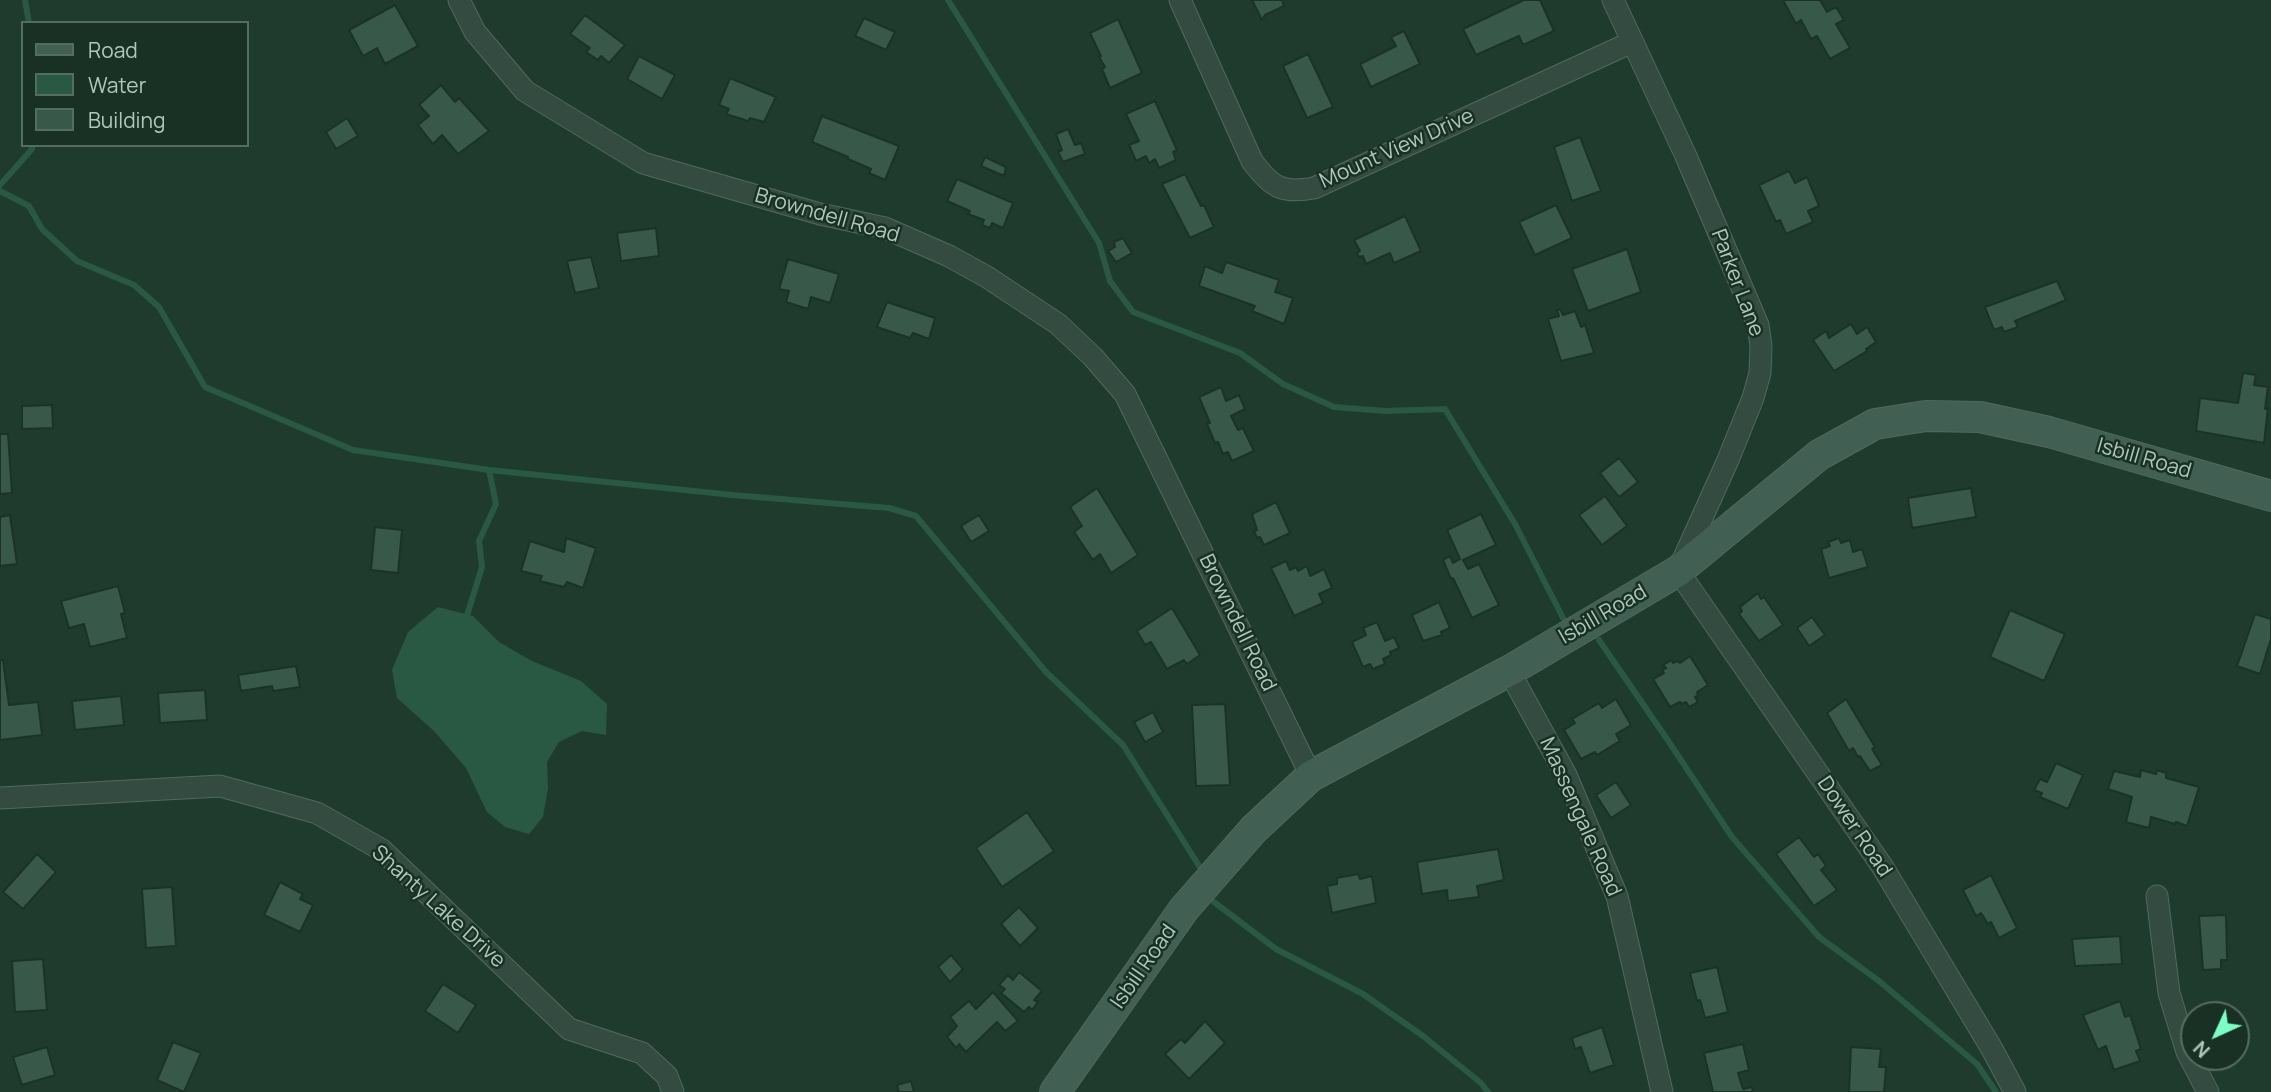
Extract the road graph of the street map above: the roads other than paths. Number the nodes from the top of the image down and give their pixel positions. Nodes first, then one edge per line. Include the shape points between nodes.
1 (459, 0) edge
2 (1180, 0) edge
3 (1612, 0) edge
4 (1632, 42) junction
5 (2271, 496) edge
6 (1678, 571) junction
7 (1509, 671) junction
8 (1311, 776) junction
9 (0, 798) edge
10 (2157, 896) dead end
11 (673, 1092) edge
12 (1055, 1092) edge
13 (1662, 1092) edge
14 (2015, 1092) edge
15 (2208, 1092) edge

1 - 8 street, Browndell Road via 475,32 525,91 643,163 885,228 987,277 1058,324 1125,394
2 - 4 street, Mount View Drive via 1252,161 1276,187 1295,191 1314,188
3 - 4 street, Parker Lane
4 - 6 street, Parker Lane via 1758,325 1761,346 1753,398
5 - 6 street, Isbill Road via 2049,432 1980,417 1926,416 1875,424 1819,455
6 - 7 street, Isbill Road
6 - 14 street, Dower Road via 1882,866
7 - 8 street, Isbill Road
7 - 13 street, Massengale Road via 1566,775 1617,896
8 - 12 street, Isbill Road via 1254,829 1184,909
9 - 11 street, Shanty Lake Drive via 220,786 317,813 382,850 569,1029 642,1053 667,1076
10 - 15 street via 2169,993 2187,1052

